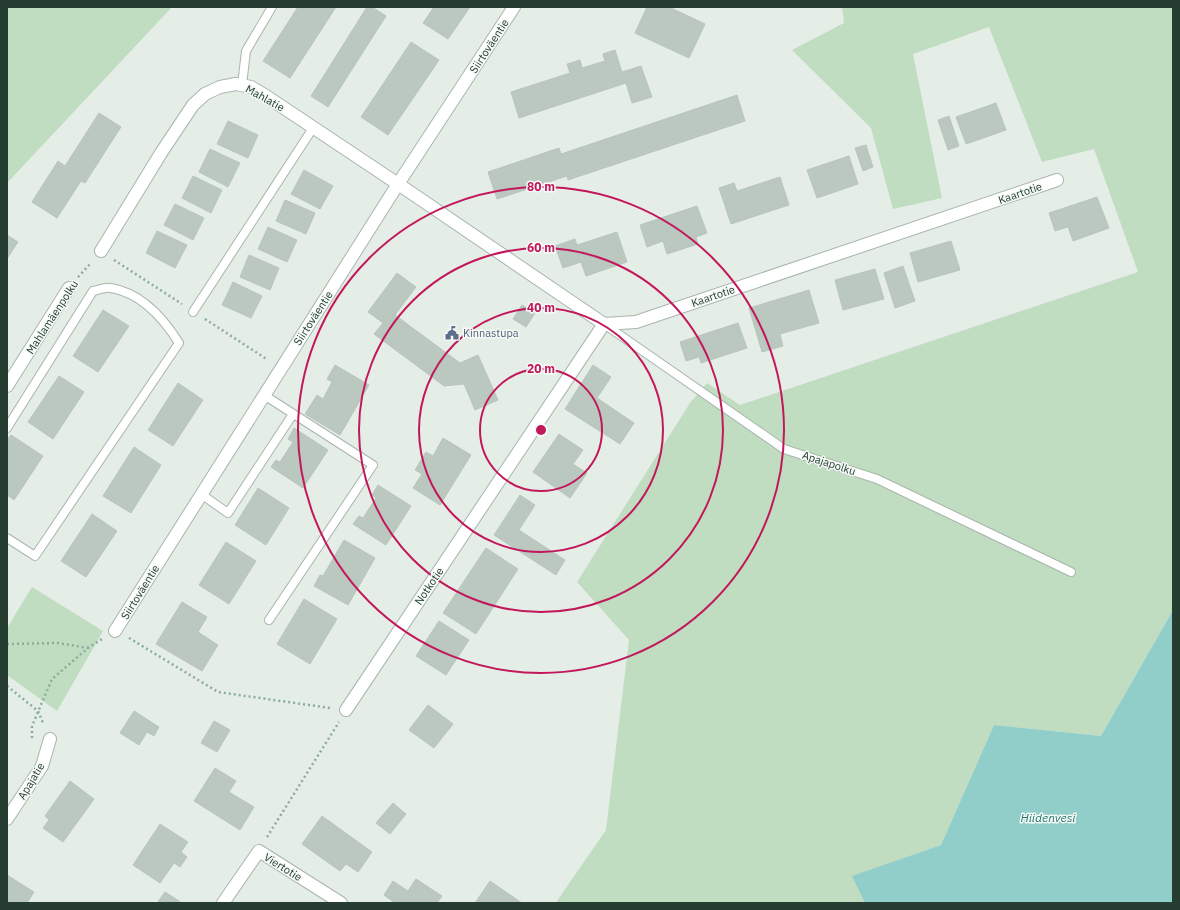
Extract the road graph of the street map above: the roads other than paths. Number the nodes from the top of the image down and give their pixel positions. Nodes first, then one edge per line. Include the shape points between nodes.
1 (272, 7) edge
2 (514, 7) edge
3 (242, 85) junction
4 (313, 128) junction
5 (1057, 180) dead end
6 (398, 184) junction
7 (101, 251) road end
8 (69, 288) road end
9 (193, 312) dead end
10 (604, 324) junction
11 (7, 386) edge
12 (264, 395) junction
13 (293, 414) junction
14 (7, 428) edge
15 (201, 494) junction
16 (7, 538) edge
17 (1071, 572) dead end
18 (269, 620) dead end
19 (115, 631) road end
20 (346, 710) road end
21 (50, 739) dead end
22 (7, 819) edge
23 (223, 903) edge
24 (341, 903) edge

1 - 3 lane via 246,51
2 - 6 street, Siirtoväentie
3 - 4 street, Mahlatie via 266,96
3 - 7 street, Mahlatie via 220,87 205,94 193,105
4 - 6 street, Mahlatie
4 - 9 lane
5 - 10 street, Kaartotie via 636,322
6 - 10 street
6 - 12 street, Siirtoväentie
8 - 11 street, Mahlamäenpolku
10 - 17 lane, Apajapolku via 784,449 877,479
10 - 20 street, Notkotie
12 - 13 lane
12 - 15 street, Siirtoväentie
13 - 15 lane via 228,513
13 - 18 lane via 373,465
14 - 16 lane via 93,291 110,287 143,302 166,323 179,343 35,556
15 - 19 street, Siirtoväentie
21 - 22 street, Apajatie via 42,766
23 - 24 street, Viertotie via 259,851

